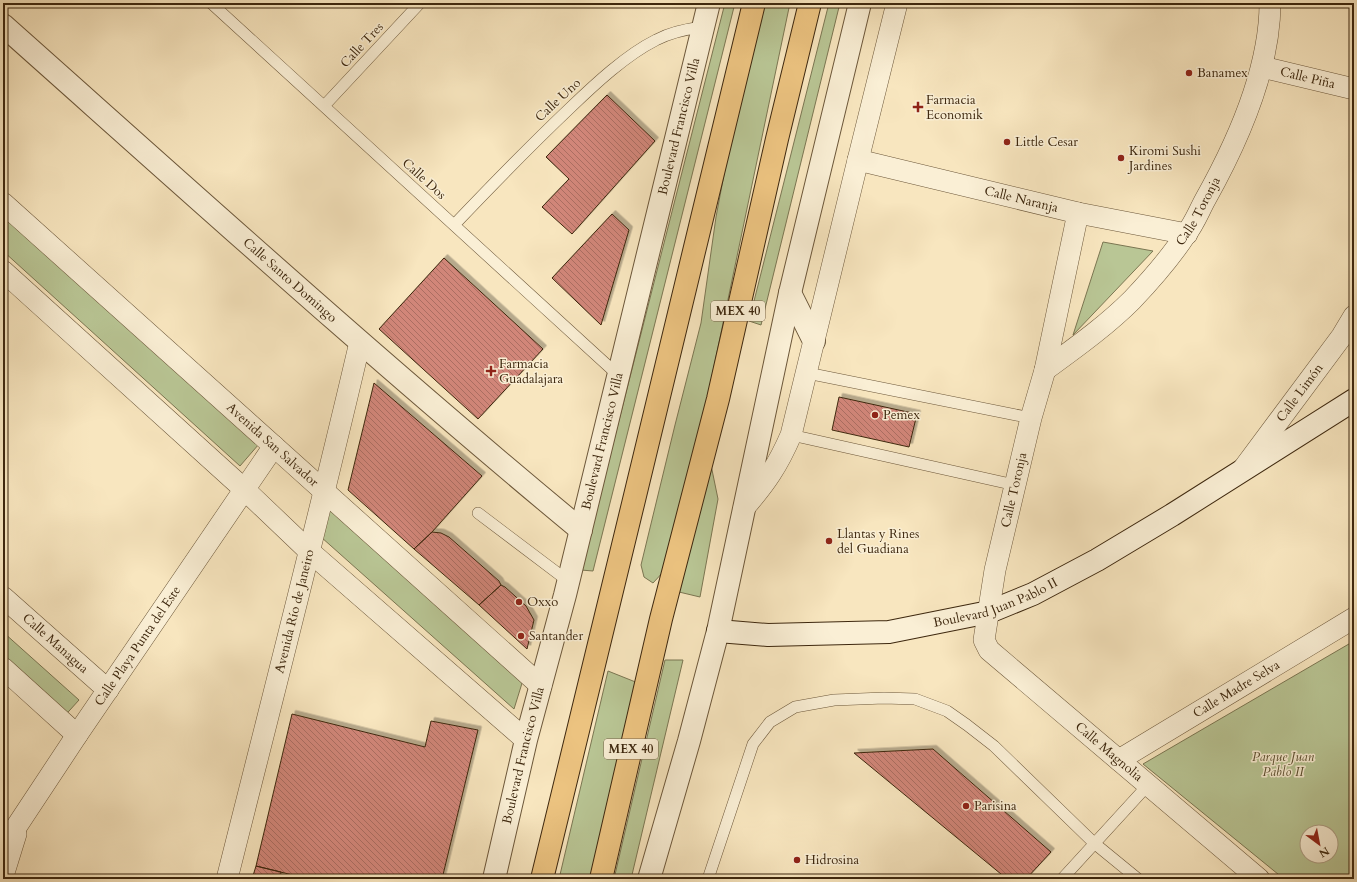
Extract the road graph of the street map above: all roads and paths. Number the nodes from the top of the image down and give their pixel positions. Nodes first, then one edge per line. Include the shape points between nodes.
1 (211, 3) edge
2 (420, 3) edge
3 (709, 3) edge
4 (754, 3) edge
5 (810, 3) edge
6 (860, 3) edge
7 (897, 3) edge
8 (1270, 3) edge
9 (3, 25) edge
10 (703, 27) junction
11 (1262, 67) junction
12 (1354, 89) edge
13 (324, 106) junction
14 (858, 160) junction
15 (3, 203) edge
16 (1078, 213) junction
17 (454, 225) junction
18 (1187, 234) junction
19 (3, 271) edge
20 (790, 293) junction
21 (1354, 316) edge
22 (814, 341) junction
23 (360, 342) junction
24 (1045, 370) junction
25 (807, 373) junction
26 (618, 375) junction
27 (1354, 400) edge
28 (1031, 418) junction
29 (791, 435) junction
30 (274, 446) junction
31 (1243, 469) junction
32 (1015, 485) junction
33 (245, 490) junction
34 (325, 491) junction
35 (744, 508) junction
36 (478, 512) dead end
37 (581, 530) junction
38 (309, 551) junction
39 (568, 581) junction
40 (3, 597) edge
41 (989, 612) junction
42 (1354, 618) edge
43 (718, 631) junction
44 (3, 668) edge
45 (541, 686) junction
46 (108, 690) junction
47 (78, 735) junction
48 (526, 740) junction
49 (1119, 760) junction
50 (1148, 785) junction
51 (21, 820) junction
52 (1094, 843) junction
53 (3, 847) edge
54 (3, 876) edge
55 (227, 879) edge
56 (494, 879) edge
57 (542, 879) edge
58 (601, 879) edge
59 (649, 879) edge
60 (708, 879) edge
61 (1062, 879) edge
62 (1138, 879) edge
63 (1259, 879) edge

1 - 13 lane, Calle Dos
2 - 13 lane, Calle Tres
3 - 10 street, Boulevard Francisco Villa
4 - 57 main road
5 - 58 main road, MEX 40 via 718,399 661,619
6 - 20 street
7 - 14 street
8 - 11 street, Calle Toronja
9 - 23 street, Calle Santo Domingo
10 - 17 lane, Calle Uno via 672,32 655,40 614,69 531,145
10 - 26 street, Boulevard Francisco Villa
11 - 12 street, Calle Piña
11 - 18 street, Calle Toronja via 1242,124
13 - 17 lane, Calle Dos
14 - 16 street, Calle Naranja
14 - 22 street
15 - 30 street, Avenida San Salvador
16 - 18 street, Calle Naranja
16 - 24 street, Calle Toronja
17 - 26 lane, Calle Dos
18 - 24 street, Calle Toronja via 1132,299 1102,327
19 - 33 street
20 - 22 street
20 - 35 street
21 - 31 street, Calle Limón via 1342,336
22 - 25 street
23 - 34 street, Avenida Río de Janeiro
23 - 37 street, Calle Santo Domingo
24 - 28 street, Calle Toronja
25 - 28 lane
25 - 29 street
26 - 37 street, Boulevard Francisco Villa
27 - 31 street, Boulevard Juan Pablo II
28 - 32 street, Calle Toronja
29 - 32 lane
29 - 35 street via 772,474
30 - 33 street, Calle Playa Punta del Este
30 - 34 street, Avenida San Salvador
31 - 41 street, Boulevard Juan Pablo II via 1097,560 1033,594
32 - 41 street, Calle Toronja via 995,570
33 - 38 street
33 - 46 street, Calle Playa Punta del Este
34 - 38 street, Avenida Río de Janeiro
34 - 45 street, Avenida San Salvador
35 - 43 street
36 - 39 lane
37 - 39 street, Boulevard Francisco Villa
38 - 48 street
38 - 55 street, Avenida Río de Janeiro
39 - 45 street, Boulevard Francisco Villa
40 - 46 street, Calle Managua
41 - 43 street, Boulevard Juan Pablo II via 889,632 768,635
41 - 49 street, Calle Magnolia via 984,640 989,650
42 - 49 street, Calle Madre Selva
43 - 59 street
44 - 47 street
45 - 48 street, Boulevard Francisco Villa
46 - 47 street, Calle Playa Punta del Este
47 - 51 street, Calle Playa Punta del Este
48 - 56 street, Boulevard Francisco Villa
49 - 50 street, Calle Magnolia
50 - 52 lane
50 - 63 street, Calle Magnolia
51 - 53 street, Calle Playa Punta del Este
51 - 54 street
52 - 60 lane via 994,746 947,711 915,699 834,700 795,707 770,722 754,744
52 - 61 lane
52 - 62 lane

